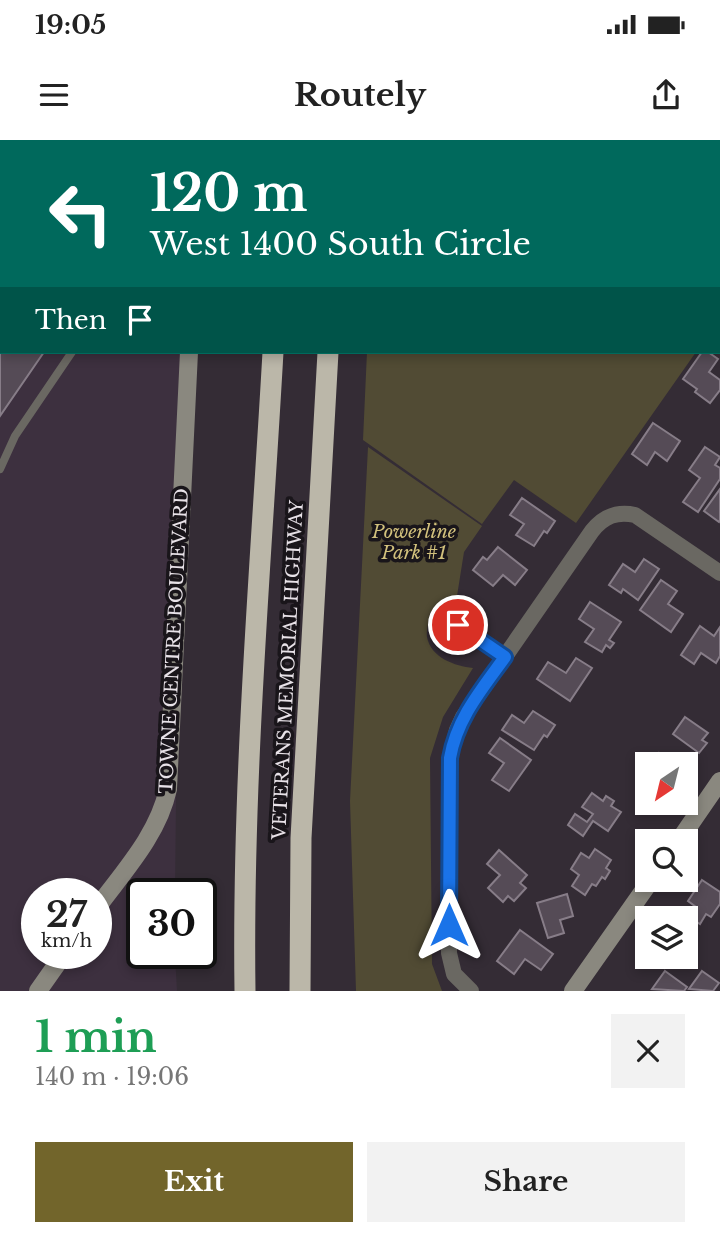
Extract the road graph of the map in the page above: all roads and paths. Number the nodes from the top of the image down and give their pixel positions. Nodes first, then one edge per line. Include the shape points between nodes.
1 (71, 354) edge
2 (189, 354) edge
3 (273, 354) edge
4 (328, 354) edge
5 (0, 469) edge
6 (720, 573) edge
7 (458, 625) dead end
8 (505, 657) junction
9 (720, 781) edge
10 (687, 829) edge
11 (112, 888) edge
12 (643, 892) edge
13 (53, 969) edge
14 (466, 987) edge
15 (38, 991) edge
16 (245, 991) edge
17 (300, 991) edge
18 (573, 991) edge

1 - 5 lane via 15,436
2 - 11 street, TOWNE CENTRE BOULEVARD via 168,789 164,810
3 - 16 highway, VETERANS MEMORIAL HIGHWAY via 248,801
4 - 17 highway, VETERANS MEMORIAL HIGHWAY via 301,838
6 - 8 street via 644,520 616,514 592,531
7 - 8 street
8 - 14 street via 463,717 450,758 449,953 454,974
9 - 10 street
12 - 18 street
13 - 15 street

